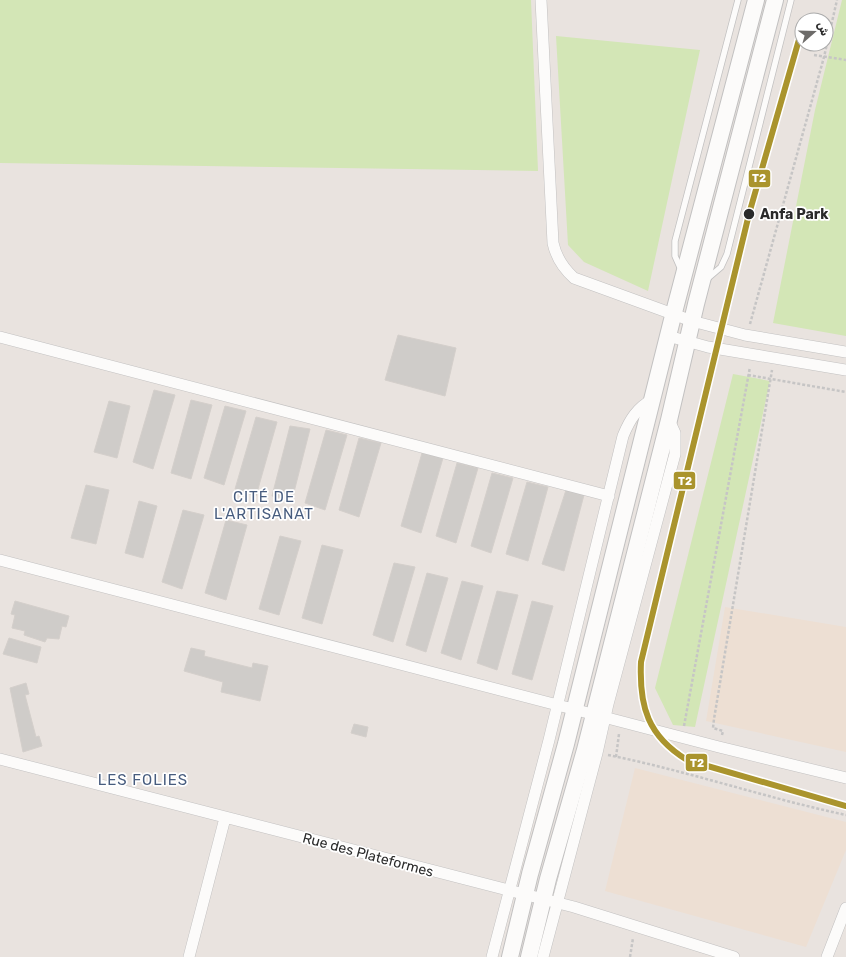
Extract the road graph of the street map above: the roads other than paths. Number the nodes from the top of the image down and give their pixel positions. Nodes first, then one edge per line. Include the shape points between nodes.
1 (541, 0) edge
2 (738, 0) edge
3 (756, 0) edge
4 (775, 0) edge
5 (792, 0) edge
6 (685, 276) junction
7 (703, 280) junction
8 (673, 316) junction
9 (692, 321) junction
10 (668, 336) junction
11 (0, 337) edge
12 (688, 342) junction
13 (846, 352) edge
14 (846, 370) edge
15 (653, 399) junction
16 (609, 496) junction
17 (0, 560) edge
18 (557, 703) junction
19 (574, 708) junction
20 (599, 715) junction
21 (0, 759) edge
22 (846, 778) edge
23 (225, 818) junction
24 (508, 891) junction
25 (524, 895) junction
26 (550, 901) junction
27 (846, 908) edge
28 (189, 957) edge
29 (492, 957) edge
30 (510, 957) edge
31 (529, 957) edge
32 (544, 957) edge
33 (734, 957) edge
34 (827, 957) edge

1 - 8 street via 554,251 562,266 574,278
2 - 6 lane via 675,241 675,256
3 - 6 main road
4 - 7 main road
5 - 7 lane via 728,254 716,273
6 - 8 main road
7 - 9 main road
8 - 9 street
8 - 10 main road
9 - 12 main road
9 - 13 street via 745,335
10 - 12 street
10 - 15 main road
11 - 16 street
12 - 14 street
12 - 20 main road
15 - 16 street via 639,408 629,422 623,436
15 - 19 main road
16 - 18 street
17 - 18 street
18 - 19 street
18 - 24 street
19 - 20 street
19 - 25 main road
20 - 22 street
20 - 26 main road via 585,750
20 - 26 street via 597,753
21 - 23 street, Rue des Plateformes
23 - 24 street, Rue des Plateformes
23 - 28 street
24 - 25 street, Rue des Plateformes
24 - 29 street
25 - 26 street, Rue des Plateformes
25 - 30 main road
26 - 31 main road
26 - 32 street
26 - 33 street, Rue des Plateformes
27 - 34 street

